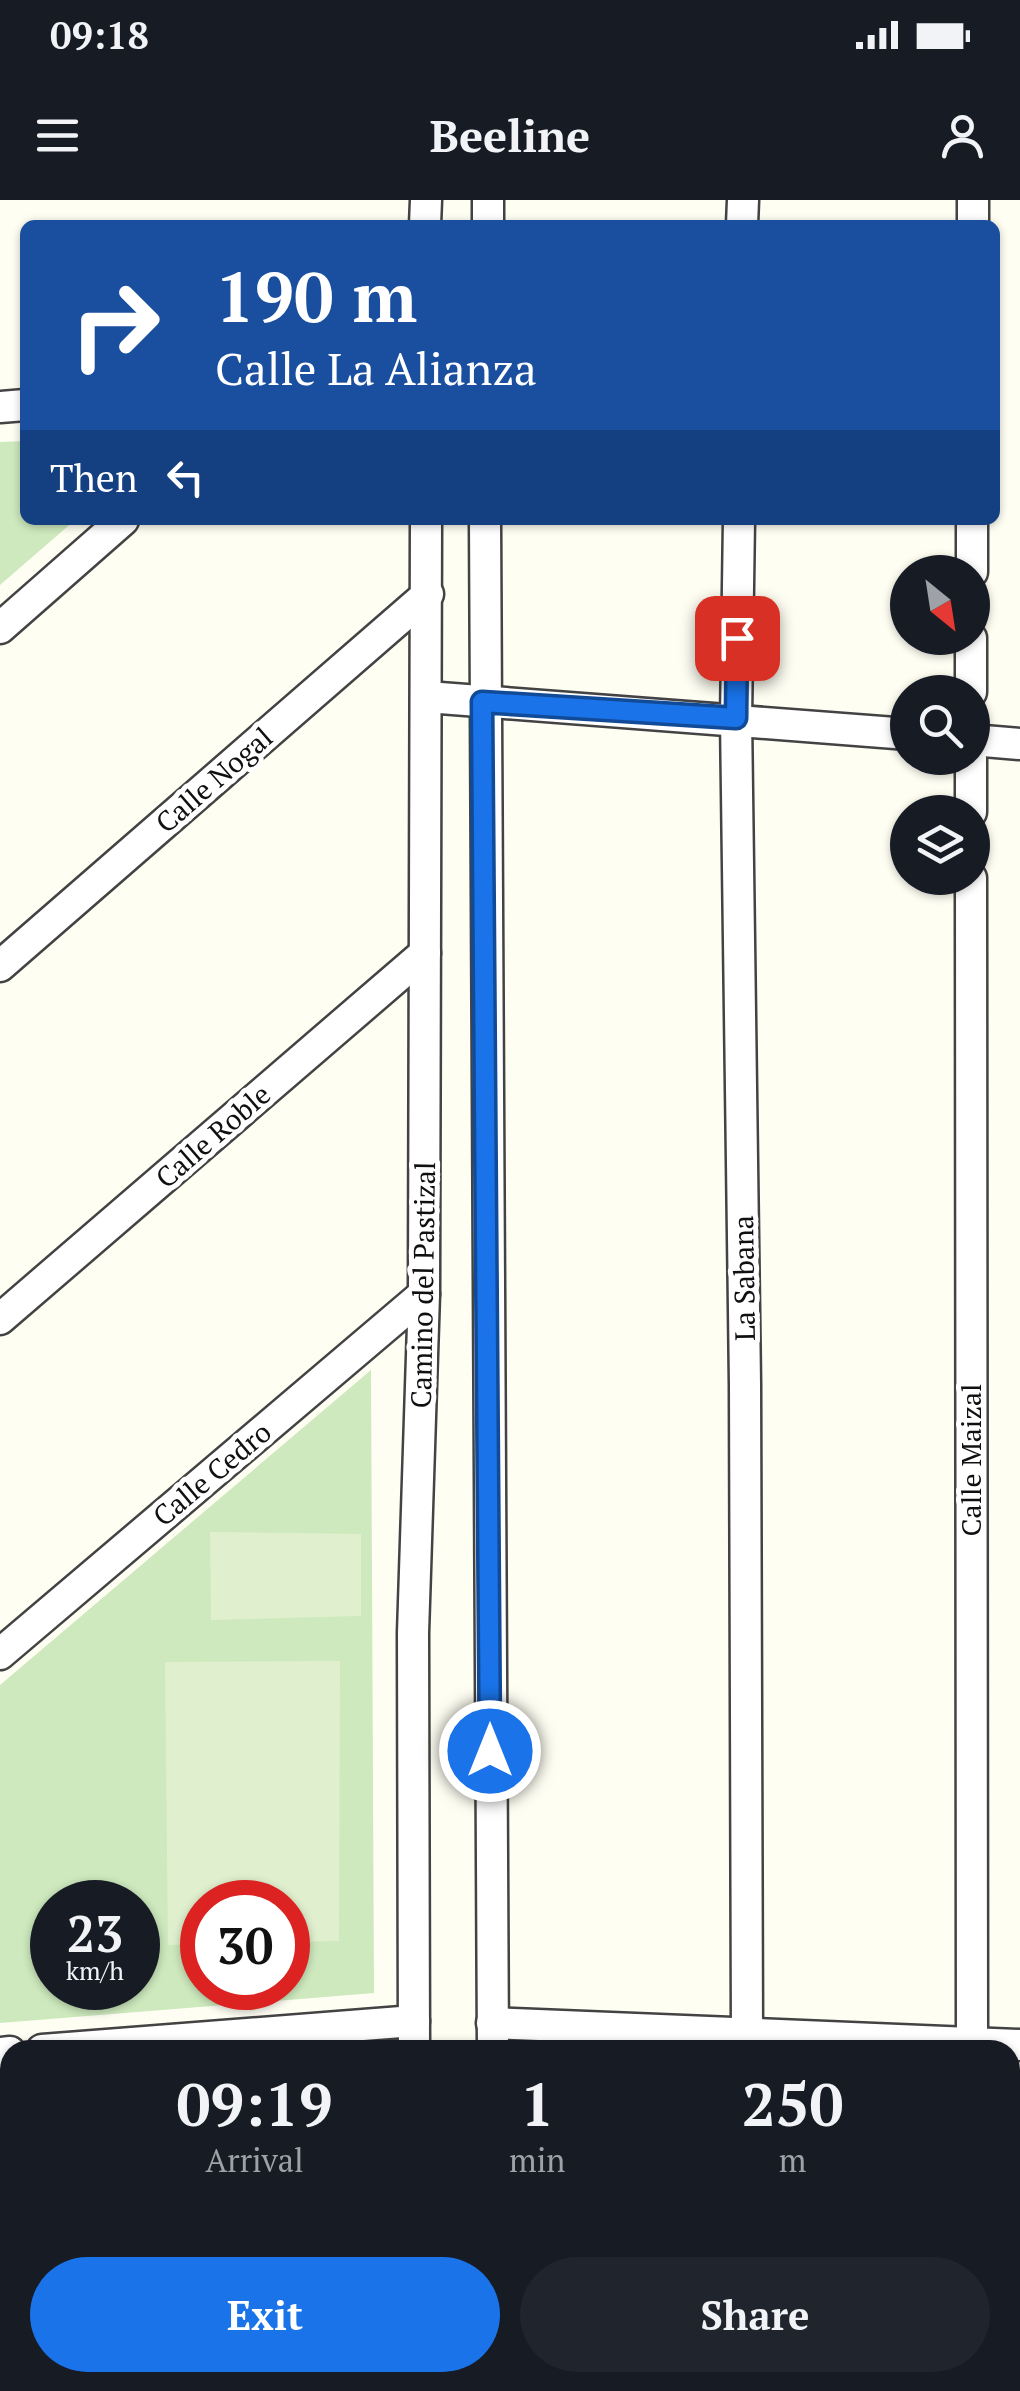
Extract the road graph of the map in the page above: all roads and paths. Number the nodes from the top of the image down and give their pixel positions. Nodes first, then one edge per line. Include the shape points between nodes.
1 (117, 525) edge
2 (426, 525) edge
3 (484, 525) edge
4 (738, 525) edge
5 (972, 525) edge
6 (972, 555) edge
7 (428, 594) junction
8 (0, 628) edge
9 (427, 696) junction
10 (482, 702) junction
11 (736, 718) junction
12 (890, 732) edge
13 (990, 742) edge
14 (1020, 744) edge
15 (971, 895) edge
16 (425, 953) junction
17 (0, 966) edge
18 (424, 1294) junction
19 (0, 1320) edge
20 (0, 1654) edge
21 (414, 2036) edge
22 (747, 2036) junction
23 (492, 2037) edge
24 (308, 2040) edge
25 (770, 2040) edge
26 (972, 2040) edge

1 - 8 street
2 - 7 street, Camino del Pastizal
3 - 10 street
4 - 11 street, La Sabana
5 - 6 street
7 - 9 street, Camino del Pastizal
7 - 17 street, Calle Nogal
9 - 10 street
9 - 16 street, Camino del Pastizal
10 - 11 street
10 - 23 street
11 - 12 street
11 - 22 street, La Sabana
13 - 14 street
15 - 26 street, Calle Maizal
16 - 18 street, Camino del Pastizal
16 - 19 street, Calle Roble
18 - 20 street, Calle Cedro
18 - 21 street, Camino del Pastizal via 414,1633
21 - 24 street
22 - 23 street
22 - 25 street

